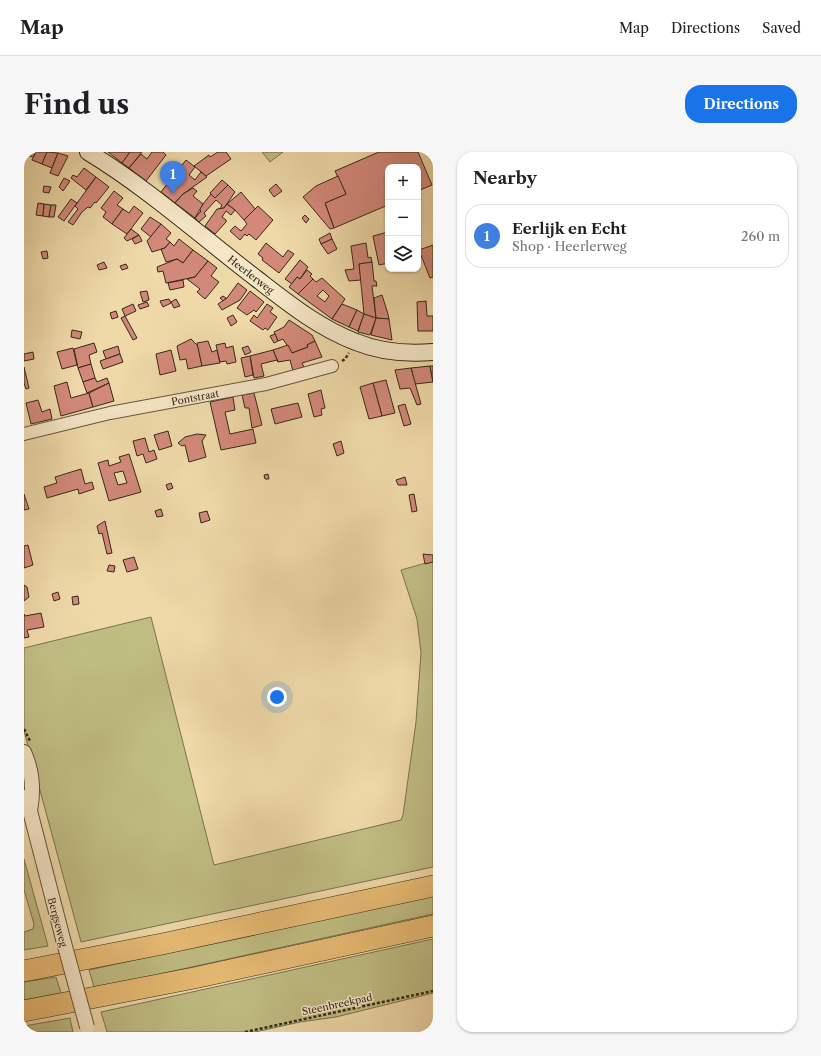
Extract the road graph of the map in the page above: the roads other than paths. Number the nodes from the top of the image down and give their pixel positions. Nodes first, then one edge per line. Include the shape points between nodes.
1 (88, 152) edge
2 (433, 352) edge
3 (332, 366) road end
4 (24, 434) edge
5 (24, 752) edge
6 (24, 797) edge
7 (30, 811) junction
8 (433, 886) edge
9 (433, 926) edge
10 (24, 971) edge
11 (24, 1011) edge
12 (88, 1029) edge

1 - 2 main road, Heerlerweg via 151,196 288,304 325,328 355,342 394,352
3 - 4 street, Pontstraat via 266,384 110,413
5 - 7 street, Bergseweg via 33,786
6 - 7 street, Bergseweg
7 - 12 street, Bergseweg, bridge
8 - 10 highway
9 - 11 highway via 210,975

